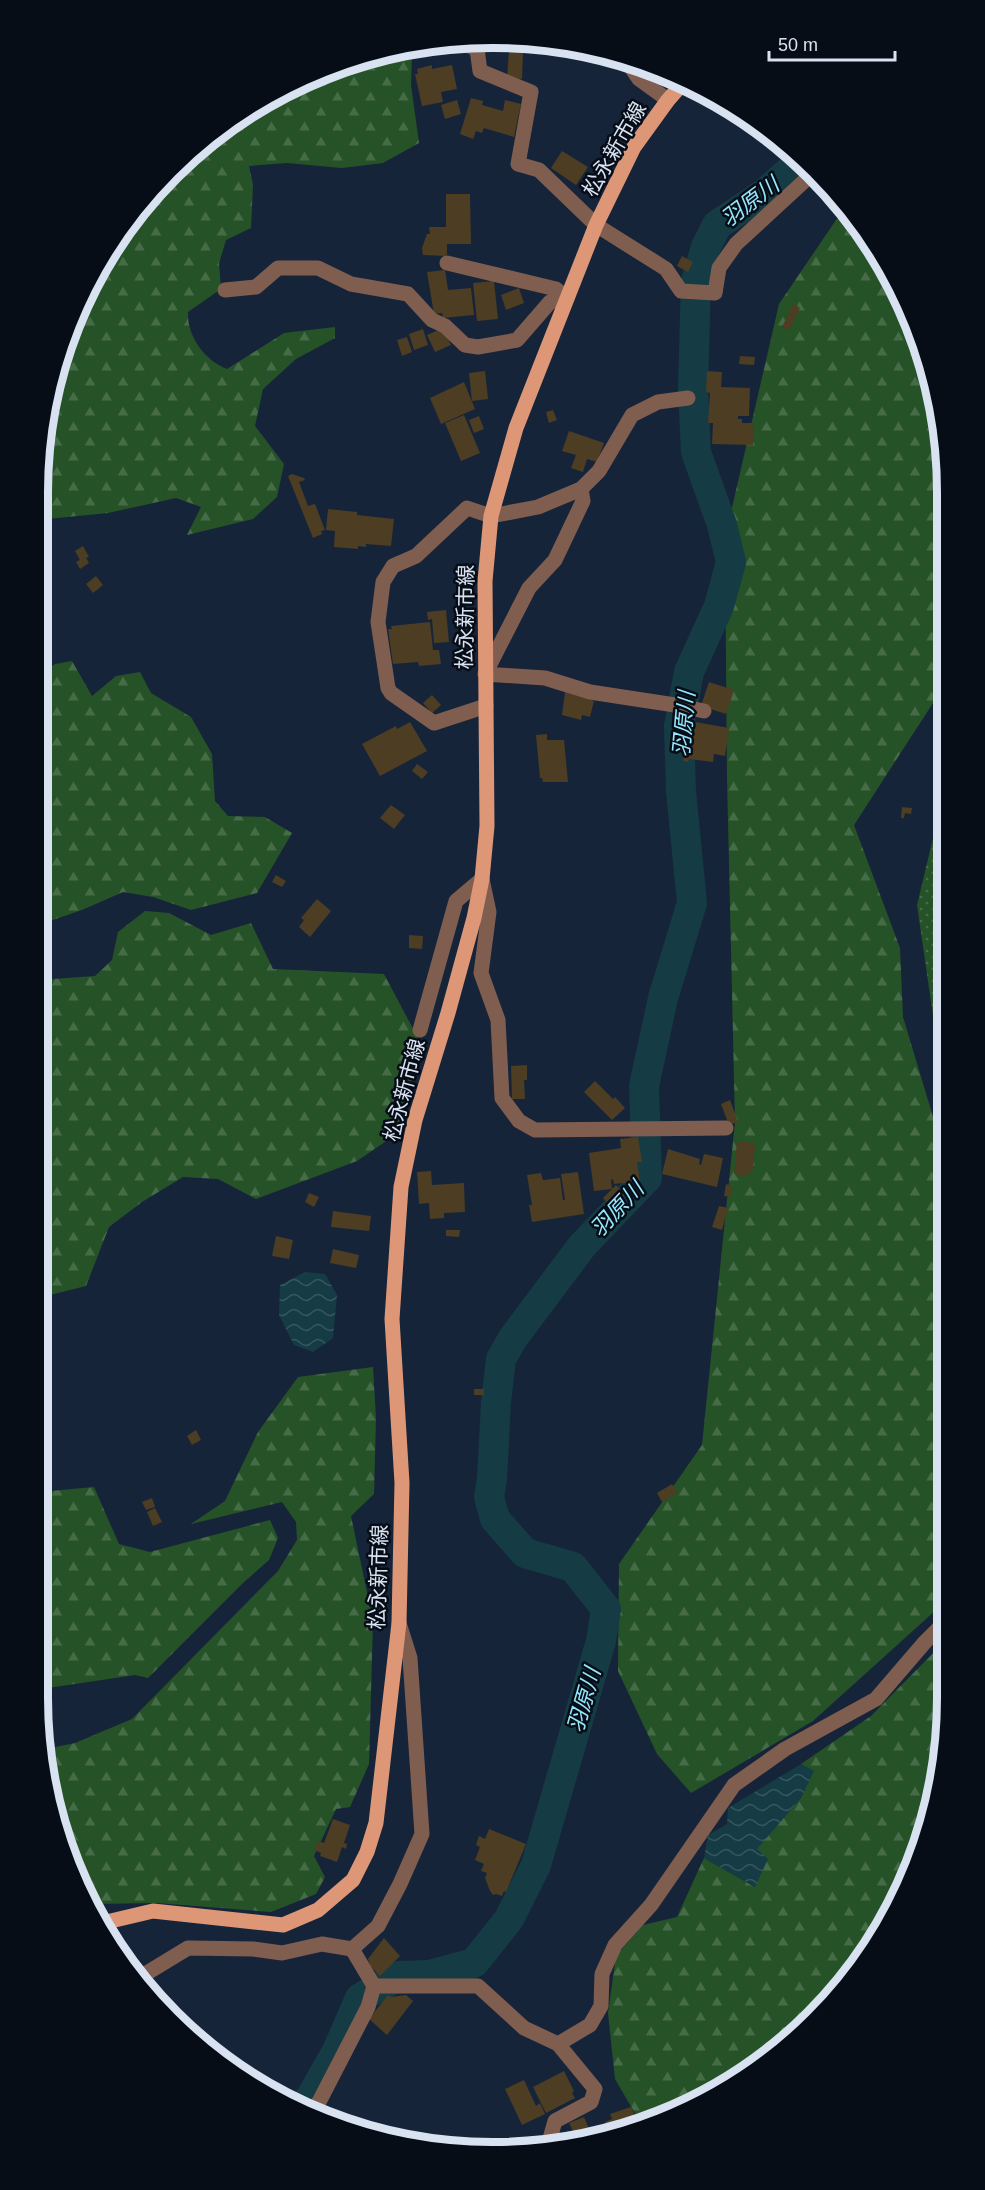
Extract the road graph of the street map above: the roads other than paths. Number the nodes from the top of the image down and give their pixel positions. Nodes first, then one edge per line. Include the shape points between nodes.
1 (474, 49) edge
2 (634, 72) edge
3 (678, 89) edge
4 (668, 100) junction
5 (807, 178) edge
6 (596, 225) junction
7 (447, 263) dead end
8 (225, 290) dead end
9 (567, 298) junction
10 (688, 398) dead end
11 (581, 489) junction
12 (491, 516) junction
13 (485, 674) junction
14 (486, 706) junction
15 (704, 711) dead end
16 (482, 879) junction
17 (420, 1030) dead end
18 (726, 1128) dead end
19 (399, 1623) junction
20 (937, 1630) edge
21 (109, 1921) edge
22 (352, 1949) junction
23 (145, 1974) edge
24 (374, 1986) junction
25 (558, 2044) junction
26 (316, 2105) edge
27 (550, 2138) edge

1 - 6 street via 480,71 531,92 518,164 539,170
2 - 4 street
3 - 4 main road, 松永新市線
4 - 6 main road, 松永新市線 via 634,147
5 - 6 street via 736,244 719,268 715,293 681,291 666,269
6 - 9 main road, 松永新市線
7 - 9 street via 556,289
8 - 9 street via 256,287 278,268 318,268 351,284 408,294 432,320 445,326 465,345 478,347 517,340 550,302
9 - 12 main road, 松永新市線 via 516,428
10 - 11 street via 658,402 632,415 599,471
11 - 12 street via 538,507
11 - 13 street via 583,501 555,560 529,588
12 - 13 main road, 松永新市線 via 485,581
12 - 14 street via 467,508 416,556 393,566 383,582 378,622 391,693 434,723
13 - 14 main road, 松永新市線
13 - 15 street via 545,678 590,692
14 - 16 main road, 松永新市線 via 487,826
16 - 17 street via 456,901
16 - 18 street via 489,912 481,973 498,1020 502,1098 519,1121 535,1130
16 - 19 main road, 松永新市線 via 415,1120 401,1187 392,1318 402,1483
19 - 21 main road, 松永新市線 via 376,1823 353,1880 318,1910 283,1925 153,1911
19 - 22 street via 410,1658 422,1834 378,1926
20 - 25 street via 876,1700 785,1749 734,1785 651,1905 615,1945 602,1974 601,2006 590,2025
22 - 23 street via 322,1944 282,1953 188,1948
22 - 24 street
24 - 25 street via 478,1986 524,2028
24 - 26 street via 368,2007
25 - 27 street via 595,2090 591,2102 555,2121

